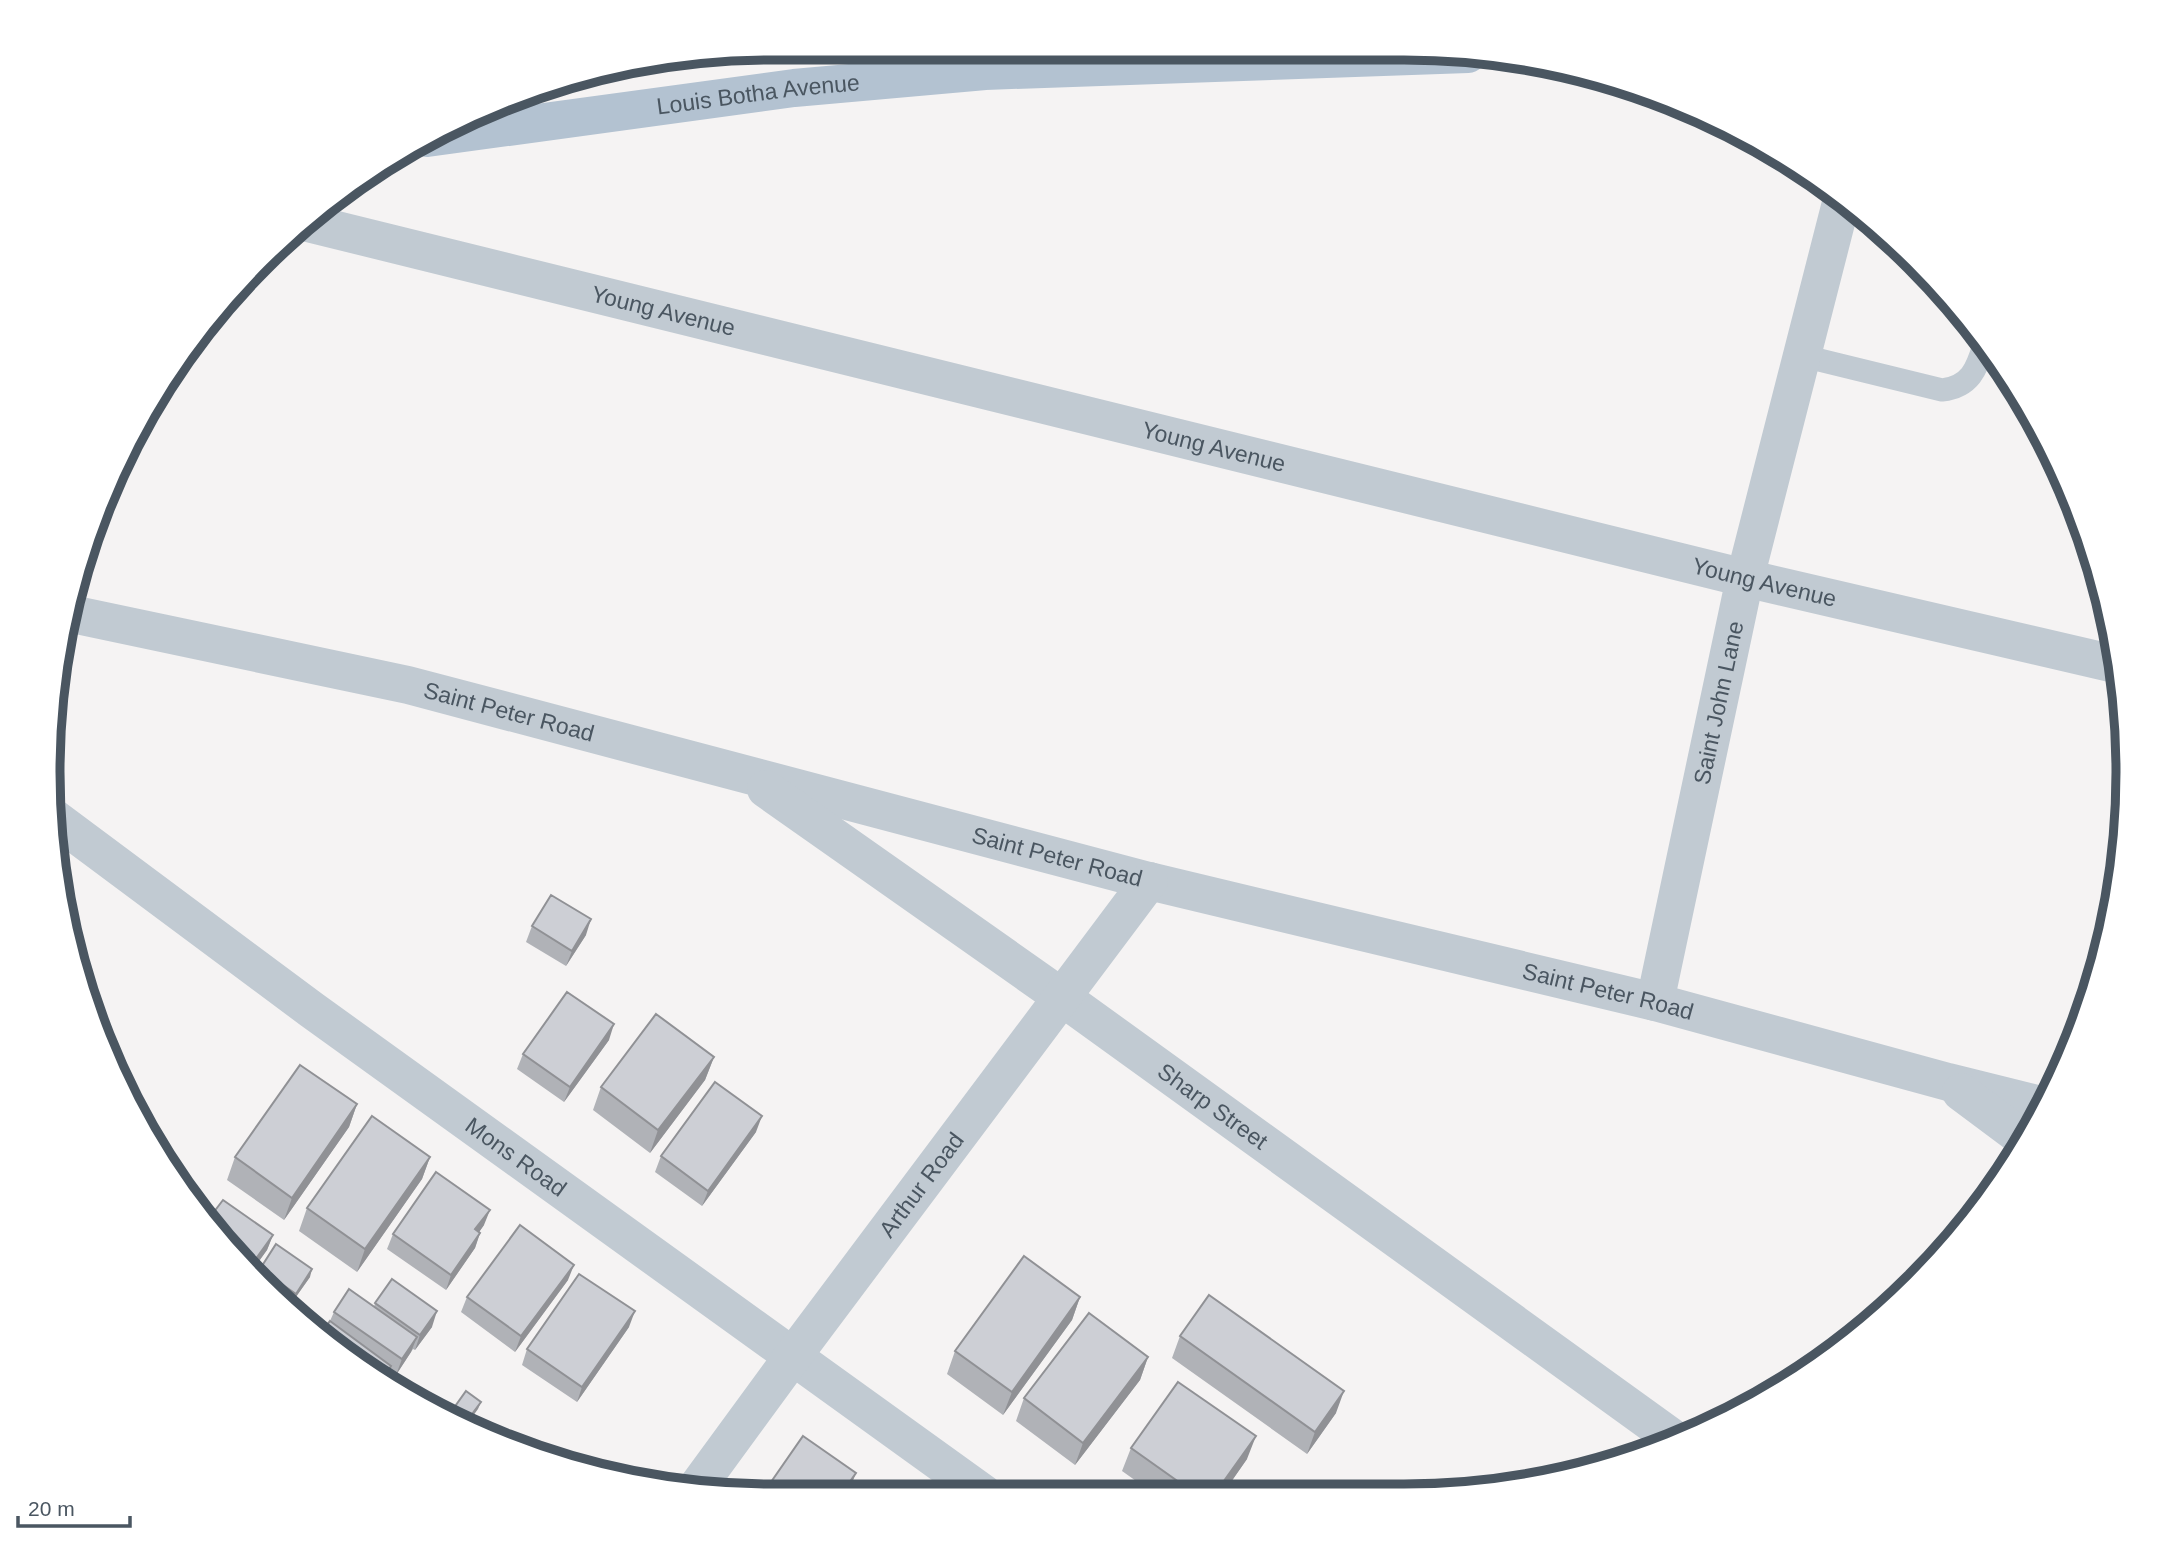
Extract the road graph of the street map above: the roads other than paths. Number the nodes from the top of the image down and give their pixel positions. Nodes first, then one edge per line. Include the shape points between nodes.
1 (1298, 60) edge
2 (455, 134) edge
3 (1840, 209) edge
4 (316, 225) edge
5 (1803, 356) junction
6 (1981, 356) edge
7 (1745, 578) junction
8 (77, 615) edge
9 (2106, 662) edge
10 (744, 774) junction
11 (61, 824) edge
12 (1149, 881) junction
13 (1063, 998) junction
14 (1655, 1002) junction
15 (1948, 1083) junction
16 (2033, 1103) edge
17 (2017, 1134) edge
18 (793, 1356) junction
19 (1666, 1434) edge
20 (702, 1480) edge
21 (970, 1484) edge

1 - 2 main road, Louis Botha Avenue via 985,71 794,88
3 - 5 street, Saint John Lane
4 - 7 street, Young Avenue
5 - 6 lane via 1942,390 1956,388 1975,373
5 - 7 street, Saint John Lane
7 - 9 street, Young Avenue
7 - 14 street, Saint John Lane
8 - 10 street, Saint Peter Road via 408,685
10 - 12 street, Saint Peter Road
10 - 13 street, Sharp Street
11 - 18 street, Mons Road
12 - 13 street, Arthur Road
12 - 14 street, Saint Peter Road
13 - 18 street, Arthur Road
13 - 19 street, Sharp Street
14 - 15 street, Saint Peter Road
15 - 16 street, Saint Peter Road
15 - 17 street
18 - 20 street, Arthur Road
18 - 21 street, Mons Road

